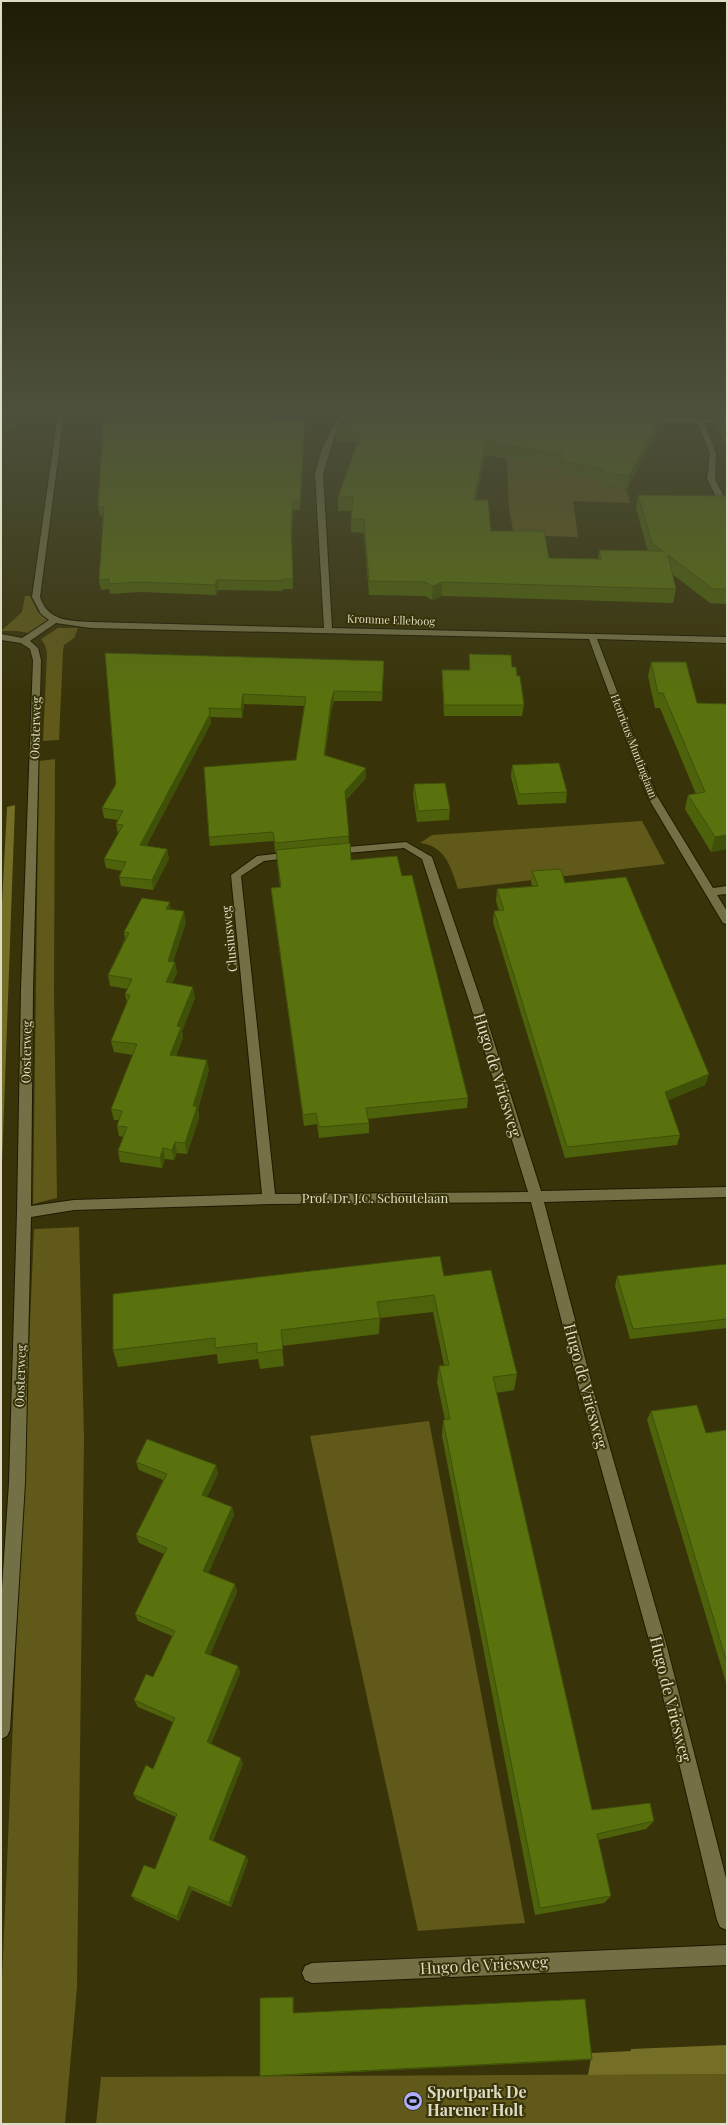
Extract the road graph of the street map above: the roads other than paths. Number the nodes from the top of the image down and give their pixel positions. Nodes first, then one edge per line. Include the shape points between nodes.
1 (49, 505) edge
2 (321, 505) edge
3 (55, 620) junction
4 (328, 629) junction
5 (1, 637) edge
6 (592, 637) junction
7 (727, 640) edge
8 (24, 641) junction
9 (322, 853) edge
10 (307, 854) edge
11 (727, 890) edge
12 (709, 892) junction
13 (727, 920) edge
14 (727, 1192) edge
15 (536, 1197) junction
16 (269, 1199) junction
17 (24, 1212) junction
18 (1, 1730) edge
19 (727, 1920) edge
20 (727, 1955) edge
21 (312, 1973) dead end

1 - 3 street via 36,597 42,612
2 - 4 street
3 - 4 street, Kromme Elleboog via 91,625
3 - 8 street
4 - 6 street, Kromme Elleboog
5 - 8 street
6 - 7 street, Kromme Elleboog
6 - 12 street, Henricus Muntinglaan via 652,796
8 - 17 street, Oosterweg via 34,648 37,660 27,990
9 - 15 street, Hugo de Vriesweg via 406,845 427,858
10 - 16 street, Clusiusweg via 261,858 236,874
11 - 12 street
12 - 13 street, Henricus Muntinglaan
14 - 15 street, Prof. Dr. J.C. Schoutelaan
15 - 16 street, Prof. Dr. J.C. Schoutelaan
15 - 19 street, Hugo de Vriesweg via 588,1396 659,1647
16 - 17 street, Prof. Dr. J.C. Schoutelaan via 74,1205
17 - 18 street, Oosterweg via 17,1484
20 - 21 street, Hugo de Vriesweg

